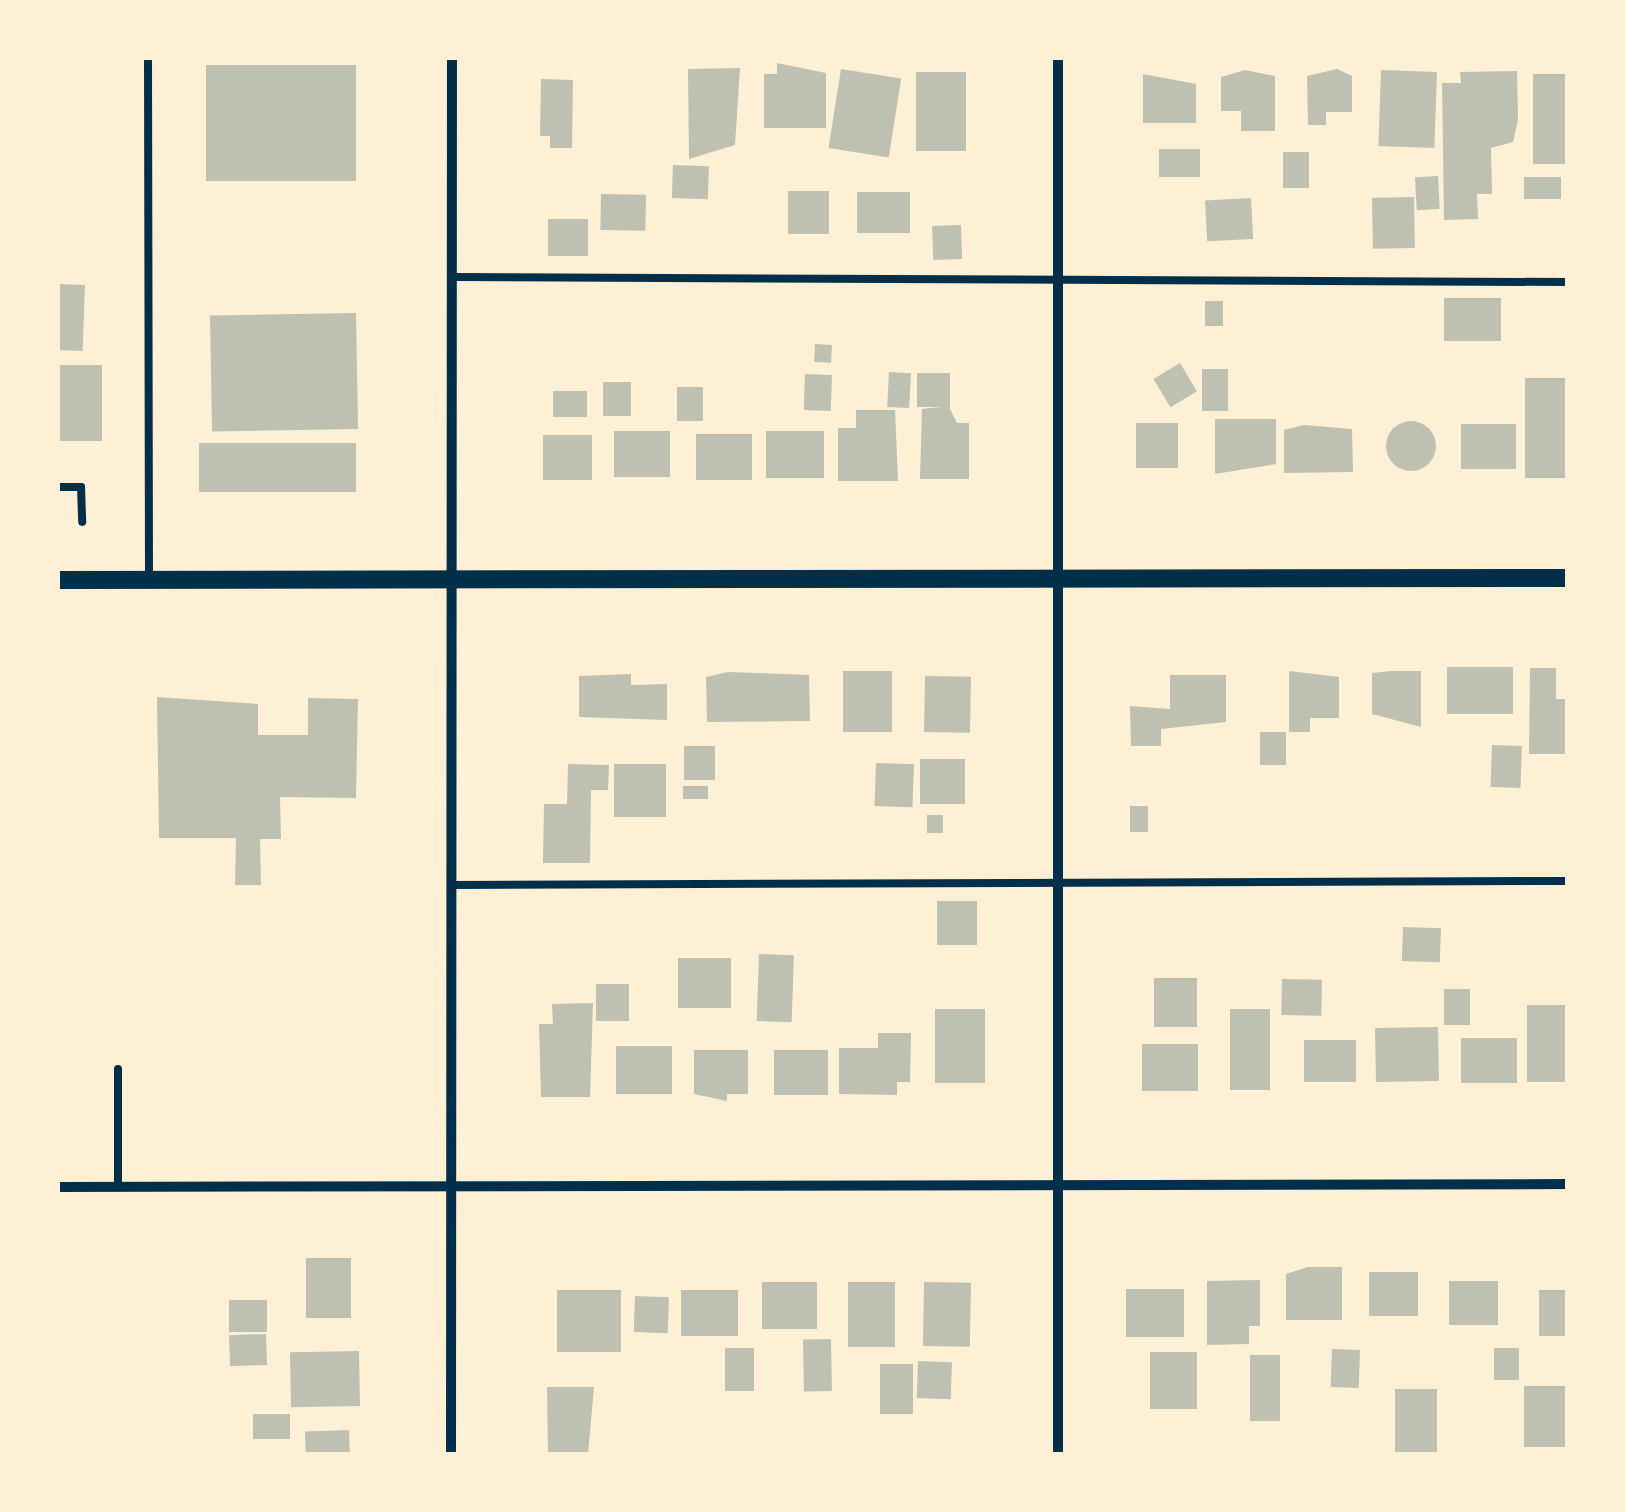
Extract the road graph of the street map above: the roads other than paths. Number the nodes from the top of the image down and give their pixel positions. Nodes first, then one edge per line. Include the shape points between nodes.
1 (148, 58) edge
2 (452, 58) edge
3 (1058, 58) edge
4 (452, 277) junction
5 (1058, 278) junction
6 (1568, 282) edge
7 (58, 488) edge
8 (82, 522) dead end
9 (1059, 578) junction
10 (1568, 578) edge
11 (58, 580) edge
12 (148, 581) junction
13 (452, 582) junction
14 (1060, 879) junction
15 (1568, 881) edge
16 (452, 885) junction
17 (118, 1070) dead end
18 (1058, 1184) junction
19 (1568, 1184) edge
20 (58, 1188) edge
21 (118, 1188) junction
22 (452, 1188) junction
23 (452, 1454) edge
24 (1058, 1454) edge

1 - 12 lane
2 - 4 street
3 - 5 street
4 - 5 lane
4 - 13 street
5 - 6 lane
5 - 9 street
7 - 8 lane via 81,487
9 - 10 street
9 - 13 street
9 - 14 street
11 - 12 street
12 - 13 street
13 - 16 street
14 - 15 lane
14 - 16 lane
14 - 18 street
16 - 22 street
17 - 21 lane
18 - 19 street
18 - 22 street
18 - 24 street
20 - 21 street
21 - 22 street
22 - 23 street

